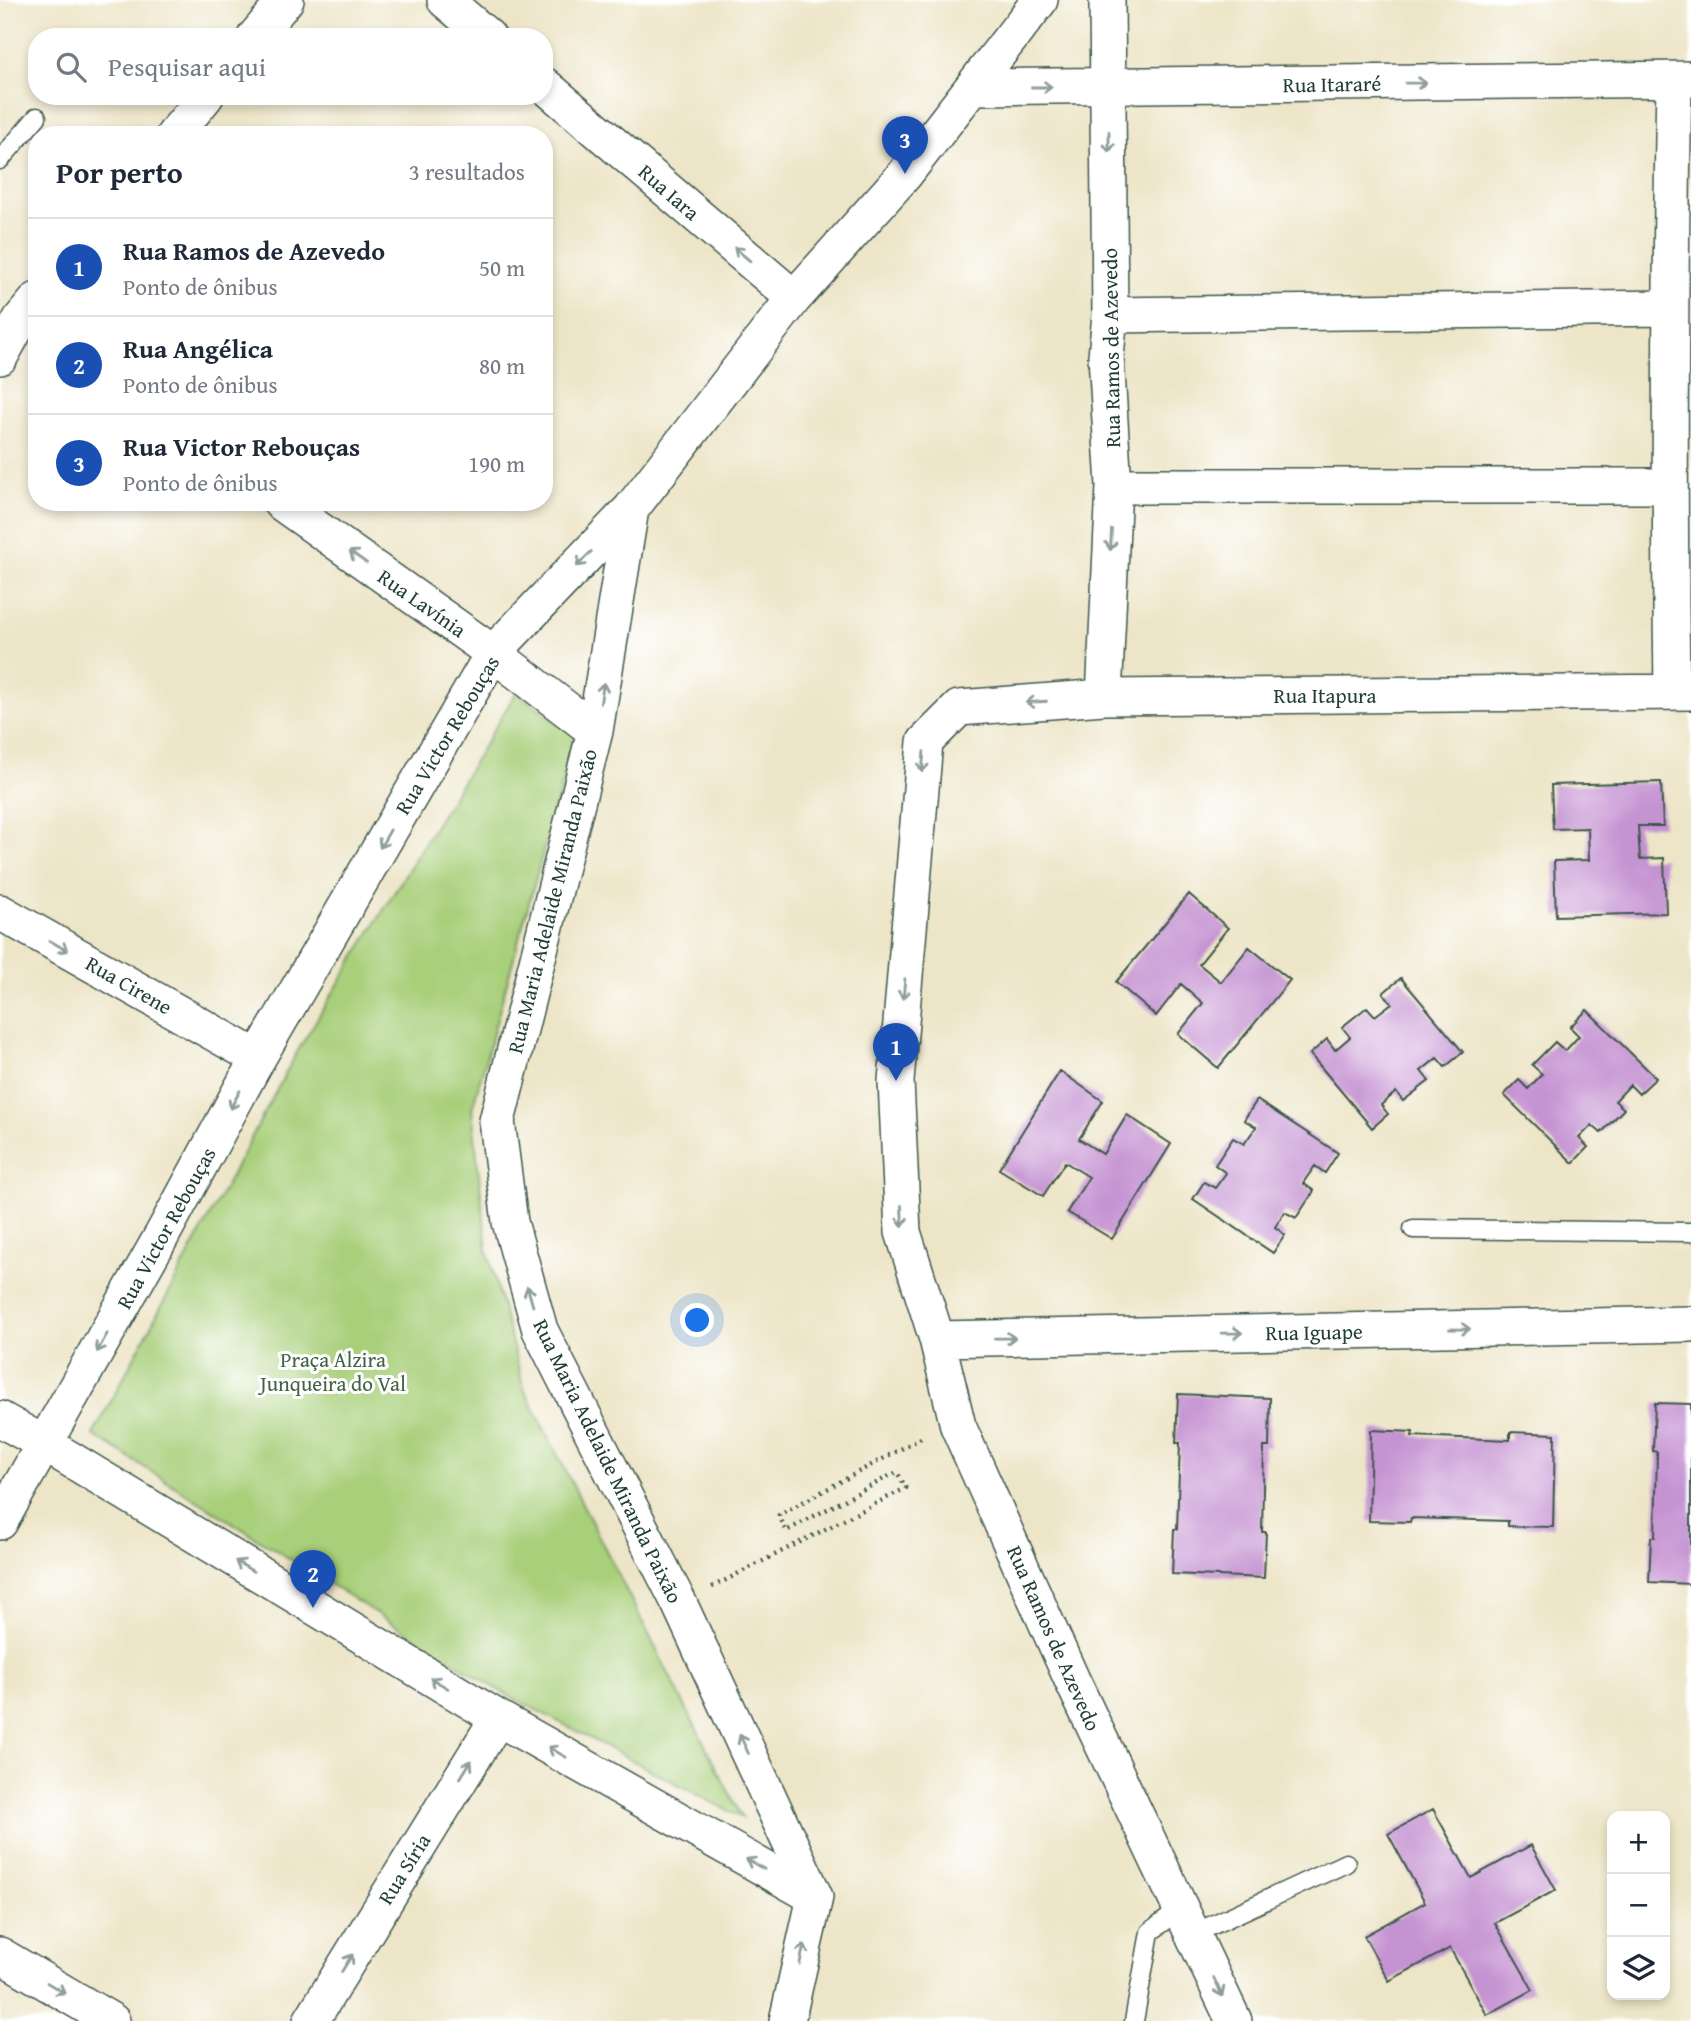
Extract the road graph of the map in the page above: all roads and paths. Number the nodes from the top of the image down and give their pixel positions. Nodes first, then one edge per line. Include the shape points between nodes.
1 (285, 0) edge
2 (445, 0) edge
3 (1040, 0) edge
4 (1107, 0) edge
5 (262, 28) edge
6 (478, 28) edge
7 (1682, 80) edge
8 (1108, 86) junction
9 (974, 87) junction
10 (553, 93) edge
11 (199, 105) edge
12 (37, 117) dead end
13 (29, 126) edge
14 (181, 126) edge
15 (28, 127) edge
16 (0, 160) edge
17 (794, 298) junction
18 (1669, 308) junction
19 (24, 313) edge
20 (1110, 315) junction
21 (0, 356) edge
22 (1114, 486) junction
23 (1669, 486) junction
24 (631, 509) junction
25 (293, 511) edge
26 (493, 653) junction
27 (1681, 692) edge
28 (1104, 697) junction
29 (959, 708) joint
30 (595, 731) junction
31 (0, 912) edge
32 (258, 1058) junction
33 (1413, 1229) dead end
34 (1691, 1233) edge
35 (1691, 1324) edge
36 (937, 1339) junction
37 (0, 1419) edge
38 (958, 1426) junction
39 (45, 1444) junction
40 (0, 1522) edge
41 (679, 1603) junction
42 (498, 1718) junction
43 (1346, 1863) dead end
44 (815, 1897) junction
45 (1187, 1922) junction
46 (0, 1955) edge
47 (1138, 2016) edge
48 (113, 2021) edge
49 (311, 2021) edge
50 (787, 2021) edge
51 (1234, 2021) edge

1 - 5 street
2 - 6 street
3 - 9 street, Rua Victor Rebouças
4 - 8 street, Rua Ramos de Azevedo
8 -> 7 street, Rua Itararé
7 - 18 street
9 -> 8 street, Rua Itararé
8 -> 20 street, Rua Ramos de Azevedo
9 - 17 street, Rua Victor Rebouças via 905,174
17 -> 10 street, Rua Iara
11 - 14 street
12 - 13 lane
15 - 16 lane
17 - 24 street, Rua Victor Rebouças
18 - 20 street
18 - 23 street
19 - 21 street
20 - 22 street, Rua Ramos de Azevedo via 1107,356
22 - 23 street
22 -> 28 street, Rua Ramos de Azevedo
23 - 27 street
24 -> 26 street, Rua Victor Rebouças
30 -> 24 street, Rua Maria Adelaide Miranda Paixão
26 -> 25 street, Rua Lavínia
26 - 30 street, Rua Lavínia
26 -> 32 street, Rua Victor Rebouças
27 - 28 street, Rua Itapura
28 -> 29 street, Rua Itapura
29 -> 36 street, Rua Ramos de Azevedo via 925,742 896,1082 903,1233
41 -> 30 street, Rua Maria Adelaide Miranda Paixão via 540,1330 510,1222 497,1121
31 -> 32 street, Rua Cirene
32 -> 39 street, Rua Victor Rebouças
33 - 34 lane
36 -> 35 street, Rua Iguape
36 - 38 street, Rua Ramos de Azevedo
37 - 39 street
38 - 41 path via 916,1439 779,1515 786,1531 897,1472 906,1488
38 - 45 street, Rua Ramos de Azevedo
39 - 40 street, Rua Victor Rebouças
42 -> 39 street
44 -> 41 street, Rua Maria Adelaide Miranda Paixão
44 -> 42 street
49 -> 42 street, Rua Síria
43 - 45 lane
50 -> 44 street
45 - 47 lane via 1150,1932
45 -> 51 street, Rua Ramos de Azevedo
46 -> 48 street

